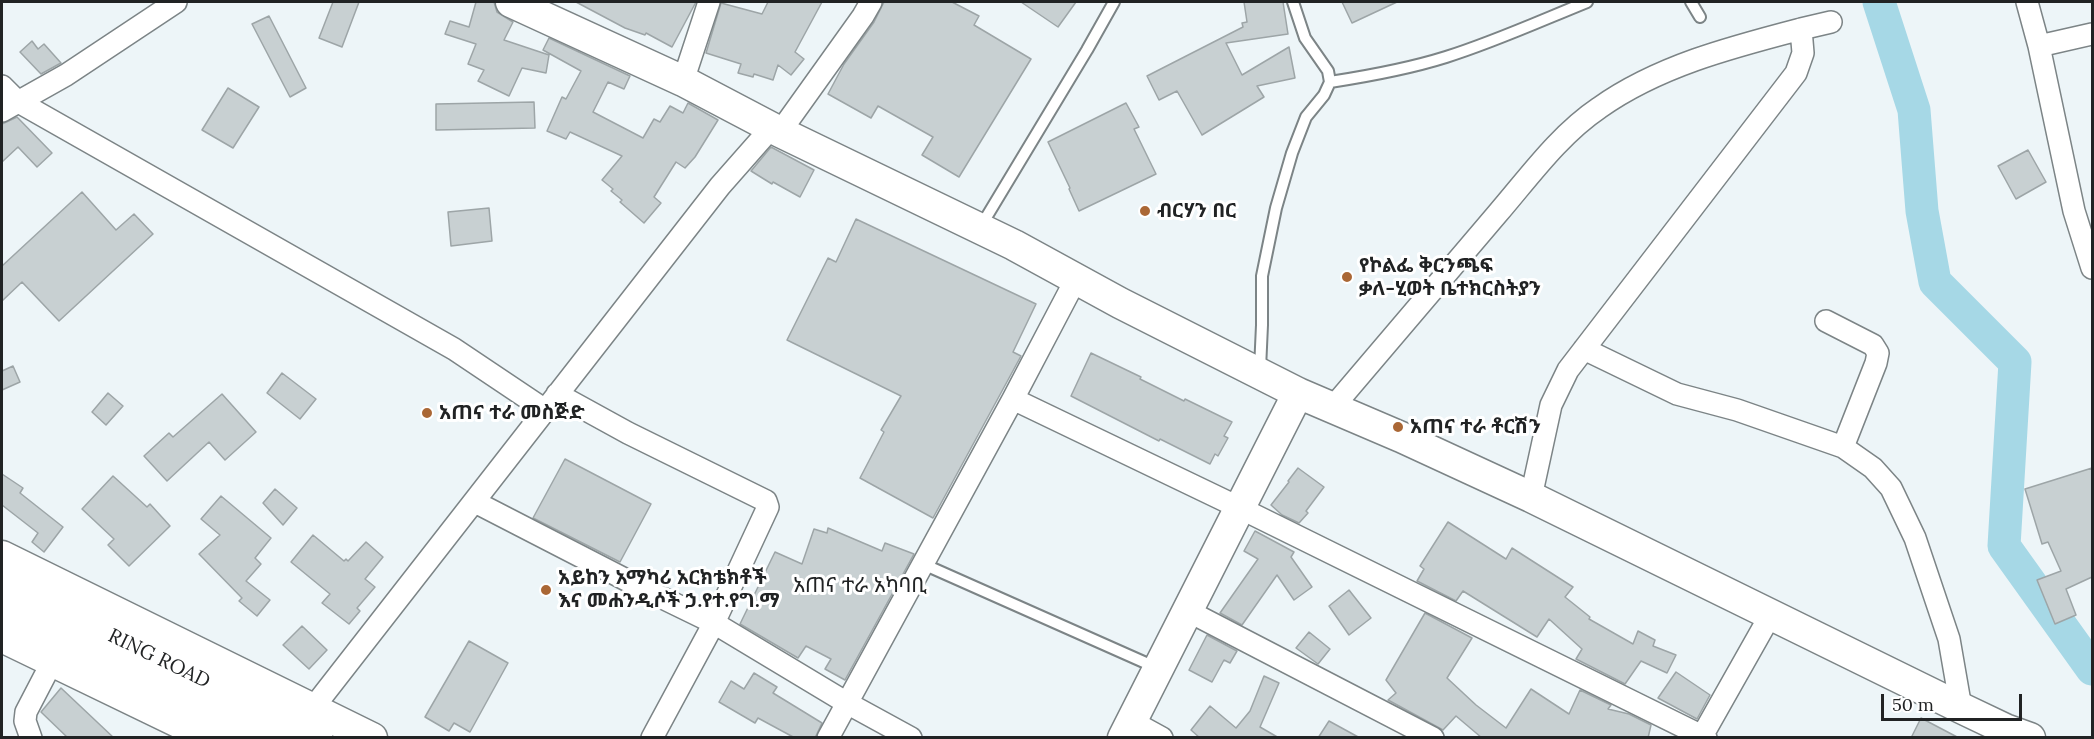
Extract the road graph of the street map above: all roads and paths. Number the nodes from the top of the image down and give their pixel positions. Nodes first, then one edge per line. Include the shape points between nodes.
1 (176, 2) edge
2 (709, 2) edge
3 (871, 2) edge
4 (1114, 2) edge
5 (1293, 2) edge
6 (1587, 2) edge
7 (1691, 2) edge
8 (530, 6) edge
9 (2033, 6) edge
10 (1700, 17) dead end
11 (1831, 22) dead end
12 (1801, 29) junction
13 (2092, 34) edge
14 (2039, 46) junction
15 (683, 81) junction
16 (1330, 82) junction
17 (2, 86) edge
18 (9, 106) edge
19 (776, 130) junction
20 (979, 229) junction
21 (2092, 268) edge
22 (1076, 279) junction
23 (1826, 321) dead end
24 (1584, 349) junction
25 (1259, 373) junction
26 (1298, 393) junction
27 (1013, 399) junction
28 (551, 402) junction
29 (1333, 407) junction
30 (1843, 447) junction
31 (1531, 497) junction
32 (475, 502) junction
33 (1240, 508) junction
34 (2, 556) edge
35 (923, 564) junction
36 (2, 583) edge
37 (1188, 611) junction
38 (2, 614) edge
39 (1771, 614) junction
40 (714, 623) junction
41 (2, 637) edge
42 (52, 662) junction
43 (1158, 669) junction
44 (847, 703) junction
45 (1961, 708) junction
46 (314, 723) edge
47 (1127, 729) edge
48 (2012, 735) edge
49 (1703, 737) edge
50 (31, 738) edge
51 (211, 738) edge
52 (259, 738) edge
53 (372, 738) edge
54 (652, 738) edge
55 (828, 738) edge
56 (911, 738) edge
57 (1162, 738) edge
58 (1433, 738) edge

1 - 18 street via 66,75
2 - 15 street
3 - 19 street
4 - 20 lane
5 - 16 lane via 1305,38 1328,71
6 - 16 lane via 1444,58
7 - 10 lane
8 - 15 main road
9 - 14 street
11 - 12 street
12 - 24 street via 1803,53 1796,73
12 - 29 street via 1661,73 1588,115 1543,161
13 - 14 street
14 - 21 street via 2074,212
15 - 19 main road
16 - 25 lane via 1306,117 1276,208 1262,276
17 - 18 street
18 - 28 street
19 - 20 main road
19 - 28 street via 720,186
20 - 22 main road
22 - 25 main road
22 - 27 street
23 - 30 street via 1873,345 1878,353
24 - 30 street via 1677,394 1737,410
24 - 31 street via 1568,370 1551,405
25 - 26 main road
26 - 29 main road
26 - 33 main road
27 - 33 street
27 - 35 street
28 - 32 street
28 - 40 street via 628,433 765,501 765,516
29 - 31 main road
30 - 45 street via 1873,468 1891,488 1915,538 1949,639
31 - 39 main road
32 - 40 street
32 - 46 street
33 - 37 main road
33 - 49 street
34 - 46 main road
35 - 43 lane
35 - 44 street
36 - 46 highway, RING ROAD via 167,662
37 - 43 main road
37 - 58 street
38 - 52 highway, RING ROAD
39 - 45 main road
39 - 49 street
40 - 44 street
40 - 54 street
41 - 42 main road
42 - 50 street via 26,712
42 - 51 main road
43 - 47 main road
44 - 55 street
44 - 56 street
45 - 48 main road
46 - 53 main road
47 - 57 street

